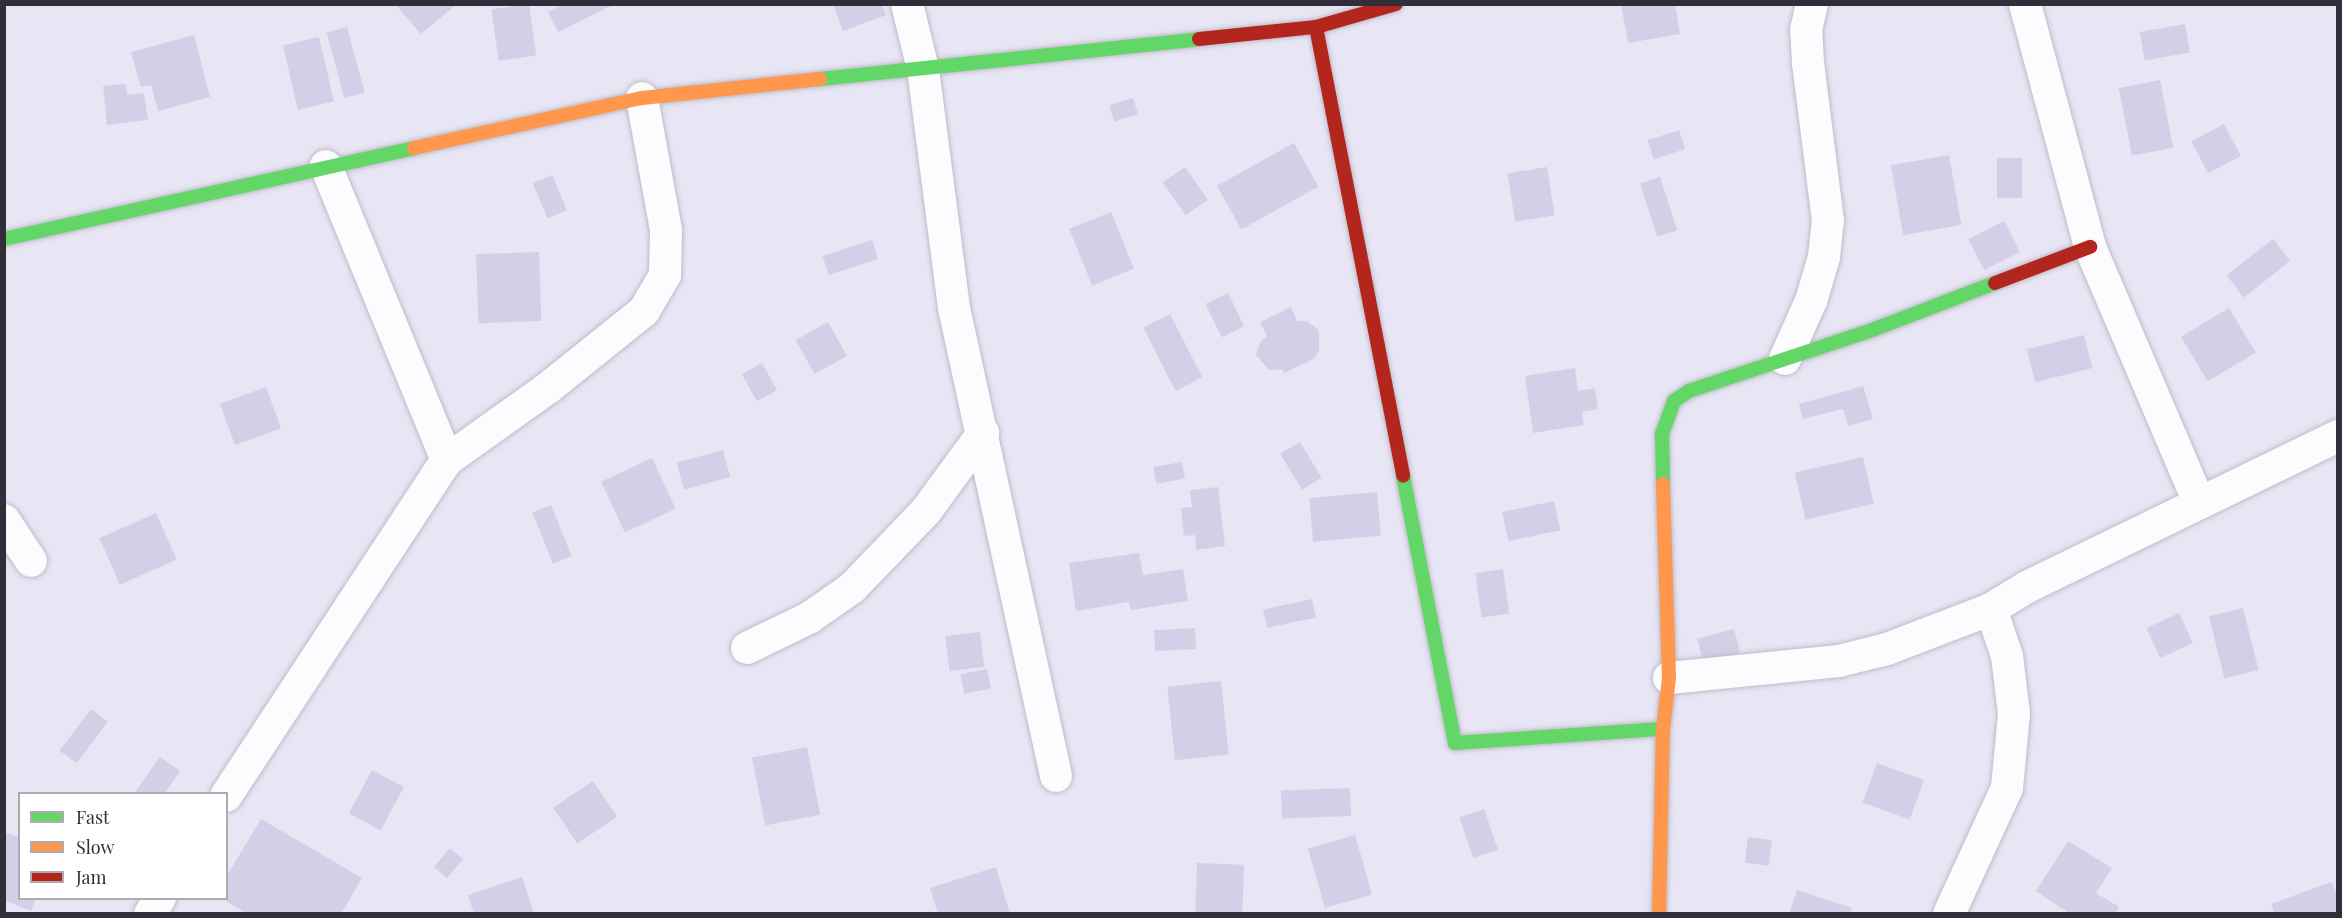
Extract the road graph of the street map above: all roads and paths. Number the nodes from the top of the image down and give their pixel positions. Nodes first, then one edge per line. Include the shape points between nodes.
1 (907, 4) edge
2 (1396, 4) edge
3 (1812, 4) edge
4 (2025, 4) edge
5 (1350, 11) edge
6 (1316, 27) junction
7 (923, 69) junction
8 (642, 98) junction
9 (326, 166) junction
10 (4, 239) edge
11 (2090, 247) junction
12 (1785, 359) junction
13 (983, 434) junction
14 (2337, 436) edge
15 (447, 459) junction
16 (2199, 503) junction
17 (4, 520) edge
18 (31, 561) dead end
19 (1991, 609) junction
20 (747, 648) dead end
21 (1669, 678) junction
22 (1663, 729) junction
23 (1056, 776) dead end
24 (228, 793) edge
25 (159, 900) edge
26 (150, 914) edge
27 (1659, 914) edge
28 (1949, 914) edge

1 - 7 street
2 - 5 street
3 - 12 street via 1806,30 1808,63 1828,222 1824,257 1814,290
4 - 11 street
5 - 6 street
6 - 7 street
6 - 22 street via 1455,743
7 - 8 street
7 - 13 street via 954,308
8 - 9 street
8 - 15 street via 666,230 665,275 644,311 548,388
9 - 10 street
9 - 15 street
11 - 12 street
11 - 16 street
12 - 21 street via 1689,391 1674,400 1666,417 1662,434
13 - 20 street via 926,511 852,588 809,618
13 - 23 street
14 - 16 street
15 - 24 street
16 - 19 street via 2027,587
17 - 18 street
19 - 21 street via 1887,649 1839,661
19 - 28 street via 2007,656 2014,714 2007,788
21 - 22 street
22 - 27 street
25 - 26 street

